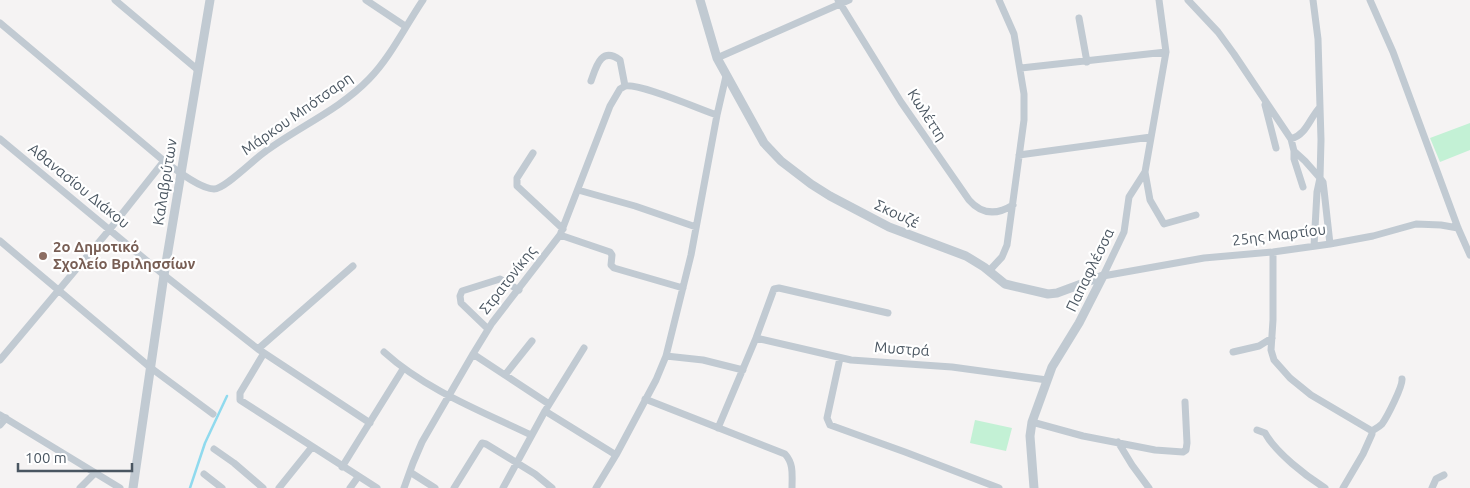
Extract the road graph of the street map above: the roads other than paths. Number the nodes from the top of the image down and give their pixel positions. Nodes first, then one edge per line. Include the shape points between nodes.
1 (115, 0) edge
2 (210, 0) edge
3 (366, 0) edge
4 (423, 0) edge
5 (700, 0) edge
6 (849, 0) edge
7 (999, 0) edge
8 (1159, 0) edge
9 (1188, 0) edge
10 (1313, 0) edge
11 (1370, 0) edge
12 (839, 2) edge
13 (1079, 18) dead end
14 (0, 23) edge
15 (405, 26) junction
16 (1166, 52) junction
17 (717, 58) junction
18 (1087, 62) junction
19 (1021, 68) junction
20 (198, 70) junction
21 (726, 76) junction
22 (591, 81) dead end
23 (625, 86) junction
24 (1264, 102) junction
25 (1320, 107) junction
26 (717, 115) junction
27 (1151, 137) junction
28 (0, 139) edge
29 (1291, 139) junction
30 (1276, 148) dead end
31 (1294, 150) junction
32 (533, 153) dead end
33 (1019, 155) junction
34 (164, 161) junction
35 (1145, 172) junction
36 (181, 173) junction
37 (1320, 178) junction
38 (1303, 187) dead end
39 (578, 190) junction
40 (1013, 205) junction
41 (1196, 215) dead end
42 (696, 226) junction
43 (1458, 228) junction
44 (110, 229) junction
45 (561, 232) junction
46 (0, 241) edge
47 (1330, 244) junction
48 (1314, 246) junction
49 (1273, 252) junction
50 (1470, 255) edge
51 (353, 266) dead end
52 (990, 271) junction
53 (164, 275) junction
54 (1103, 276) junction
55 (684, 288) junction
56 (58, 290) junction
57 (519, 290) junction
58 (888, 313) dead end
59 (488, 330) junction
60 (756, 338) junction
61 (1272, 338) junction
62 (532, 341) dead end
63 (584, 348) dead end
64 (261, 351) junction
65 (384, 352) dead end
66 (1233, 352) dead end
67 (473, 354) junction
68 (666, 356) junction
69 (840, 358) junction
70 (0, 360) edge
71 (152, 368) junction
72 (403, 369) junction
73 (743, 370) junction
74 (505, 375) junction
75 (1402, 379) dead end
76 (1047, 380) junction
77 (449, 396) junction
78 (645, 399) junction
79 (1185, 402) dead end
80 (547, 408) junction
81 (213, 414) dead end
82 (3, 416) edge
83 (1032, 422) junction
84 (370, 423) junction
85 (0, 424) edge
86 (718, 428) junction
87 (1257, 430) dead end
88 (1372, 431) junction
89 (532, 435) junction
90 (1118, 442) junction
91 (312, 447) junction
92 (214, 450) dead end
93 (616, 454) junction
94 (517, 463) junction
95 (342, 467) junction
96 (410, 472) junction
97 (95, 473) junction
98 (204, 474) dead end
99 (1444, 475) dead end
100 (358, 477) junction
101 (1321, 487) edge
102 (80, 488) edge
103 (120, 488) edge
104 (133, 488) edge
105 (222, 488) edge
106 (263, 488) edge
107 (279, 488) edge
108 (350, 488) edge
109 (377, 488) edge
110 (404, 488) edge
111 (436, 488) edge
112 (454, 488) edge
113 (503, 488) edge
114 (552, 488) edge
115 (596, 488) edge
116 (792, 488) edge
117 (999, 488) edge
118 (1034, 488) edge
119 (1149, 488) edge
120 (1343, 488) edge
121 (1432, 488) edge

1 - 20 street
2 - 20 street, Καλαβρύτων
3 - 15 street
4 - 15 street, Μάρκου Μπότσαρη
5 - 17 street, Σκουζέ
6 - 12 street
7 - 19 street via 1014,34
8 - 16 street, Παπαφλέσσα
9 - 24 street via 1218,32 1250,76
10 - 25 street
11 - 43 street via 1393,52
12 - 17 street
12 - 40 street, Κωλέττη via 926,140 969,200 979,210 988,212 1002,212
13 - 18 street
14 - 34 street, Μάρκου Μπότσαρη
15 - 36 street, Μάρκου Μπότσαρη via 377,70 353,95 266,150 219,188 206,187
16 - 18 street
16 - 27 street, Παπαφλέσσα
17 - 21 street, Σκουζέ
18 - 19 street
19 - 33 street via 1024,120
20 - 36 street, Καλαβρύτων
21 - 26 street
21 - 52 street, Σκουζέ via 764,143 796,174 880,222 960,253
22 - 23 street via 600,59 614,55 620,60
23 - 26 street via 661,94
23 - 39 street, Στρατονίκης via 610,106
24 - 29 street
24 - 30 street
25 - 29 street via 1303,132
25 - 37 street
26 - 42 street
27 - 33 street
27 - 35 street, Παπαφλέσσα
28 - 44 street, Αθανασίου Διάκου
29 - 31 street
31 - 37 street
31 - 38 street
32 - 45 street via 516,184
33 - 40 street
34 - 36 street, Μάρκου Μπότσαρη
34 - 44 street
35 - 41 street via 1150,200 1164,224
35 - 54 street, Παπαφλέσσα via 1129,197 1124,232
36 - 53 street, Καλαβρύτων
37 - 47 street
37 - 48 street
39 - 42 street
39 - 45 street, Στρατονίκης
40 - 52 street via 1005,251
42 - 55 street
43 - 47 street, 25ης Μαρτίου via 1416,224
43 - 50 street
44 - 53 street, Αθανασίου Διάκου
44 - 56 street
45 - 55 street via 610,252 614,268
45 - 57 street, Στρατονίκης
46 - 56 street
47 - 48 street, 25ης Μαρτίου
48 - 49 street, 25ης Μαρτίου
49 - 54 street, 25ης Μαρτίου via 1204,258
49 - 61 street
51 - 64 street
52 - 54 street, Σκουζέ via 1005,284 1048,294
53 - 64 street, Αθανασίου Διάκου
53 - 71 street, Καλαβρύτων
54 - 76 street, Παπαφλέσσα
55 - 68 street
56 - 70 street
56 - 71 street
57 - 59 street, Στρατονίκης
57 - 59 street via 500,279 462,291 461,303
58 - 60 street via 776,288
59 - 67 street, Στρατονίκης
60 - 69 street, Μυστρά
60 - 73 street
61 - 66 street via 1259,346
61 - 88 street via 1274,360 1290,378 1322,402
62 - 74 street
63 - 80 street
64 - 84 street, Αθανασίου Διάκου
64 - 91 street via 240,393 240,400
65 - 72 street
67 - 74 street
67 - 77 street, Στρατονίκης
68 - 73 street via 703,360
68 - 78 street
69 - 76 street, Μυστρά via 968,368
69 - 117 street via 827,418 830,425
71 - 81 street
71 - 104 street, Καλαβρύτων
72 - 77 street
72 - 84 street
73 - 86 street
74 - 80 street
75 - 88 street via 1384,420
76 - 83 street, Παπαφλέσσα
77 - 89 street
77 - 96 street, Στρατονίκης via 422,442
78 - 86 street
78 - 93 street
79 - 90 street via 1184,452
80 - 89 street
80 - 93 street
82 - 85 street
82 - 97 street
83 - 90 street
83 - 118 street, Παπαφλέσσα
84 - 95 street
86 - 116 street via 785,454 792,467
87 - 101 street via 1266,433 1287,458
88 - 120 street
89 - 94 street
90 - 119 street
91 - 95 street
91 - 107 street
92 - 106 street
93 - 115 street
94 - 112 street via 482,443
94 - 113 street
94 - 114 street
95 - 100 street
96 - 110 street, Στρατονίκης
96 - 111 street
97 - 102 street
97 - 103 street
98 - 105 street
99 - 121 street via 1436,479
100 - 108 street
100 - 109 street

